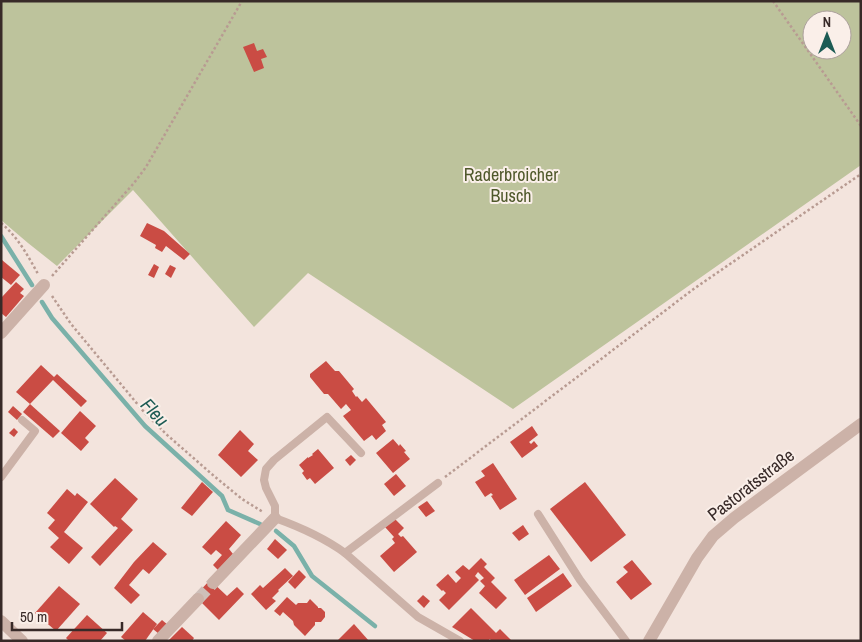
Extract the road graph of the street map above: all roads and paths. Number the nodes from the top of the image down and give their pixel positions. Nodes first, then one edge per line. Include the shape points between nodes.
1 (242, 1) edge
2 (773, 1) edge
3 (861, 126) edge
4 (861, 174) edge
5 (1, 223) edge
6 (44, 284) junction
7 (1, 333) edge
8 (22, 420) dead end
9 (861, 424) edge
10 (361, 453) dead end
11 (1, 477) edge
12 (438, 483) joint
13 (538, 514) dead end
14 (275, 518) junction
15 (345, 552) junction
16 (213, 582) tunnel mouth
17 (198, 599) tunnel mouth
18 (1, 621) edge
19 (22, 641) edge
20 (158, 641) edge
21 (460, 641) edge
22 (626, 641) edge
23 (649, 641) edge

1 - 6 path via 146,167
2 - 3 path
4 - 12 path via 695,288
5 - 6 path via 20,244
6 - 7 street
6 - 14 path via 71,324 156,424 242,499
8 - 11 lane via 35,431
9 - 23 street, Pastoratsstraße via 719,530 702,551
10 - 14 lane via 327,417 268,466 264,480 275,506
12 - 15 lane
13 - 22 lane via 580,580
14 - 15 lane via 308,531
14 - 16 street
15 - 21 lane via 418,617
17 - 20 street
18 - 19 street

